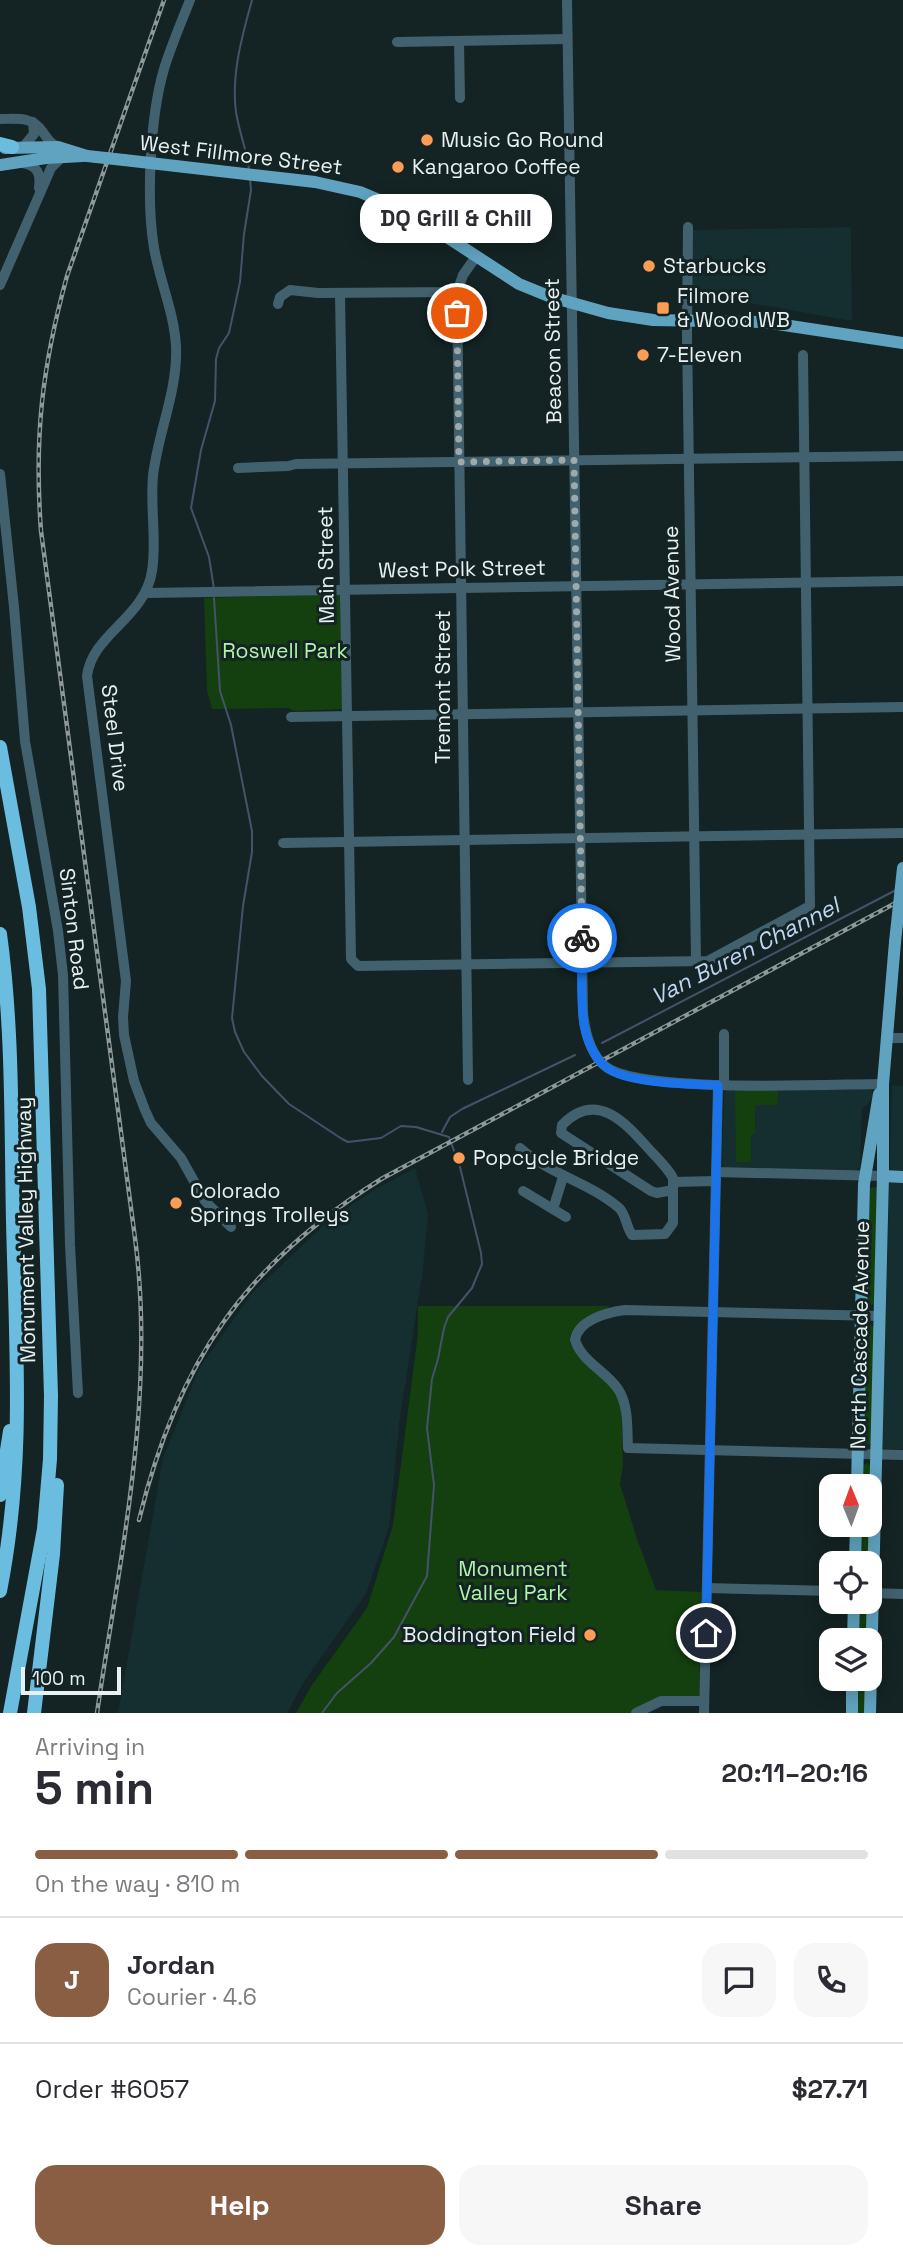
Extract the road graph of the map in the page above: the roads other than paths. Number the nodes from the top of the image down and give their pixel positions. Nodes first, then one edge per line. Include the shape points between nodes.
1 (190, 0) edge
2 (567, 0) edge
3 (566, 39) junction
4 (397, 41) dead end
5 (459, 41) junction
6 (460, 97) dead end
7 (0, 119) edge
8 (33, 122) junction
9 (9, 146) edge
10 (60, 152) junction
11 (22, 163) junction
12 (152, 163) junction
13 (0, 165) edge
14 (38, 196) junction
15 (688, 227) dead end
16 (475, 258) junction
17 (0, 285) edge
18 (457, 292) junction
19 (340, 293) junction
20 (572, 303) junction
21 (278, 304) dead end
22 (688, 321) junction
23 (903, 343) edge
24 (803, 355) dead end
25 (903, 456) edge
26 (805, 457) junction
27 (574, 460) junction
28 (689, 460) junction
29 (459, 462) junction
30 (344, 463) junction
31 (238, 468) dead end
32 (0, 474) edge
33 (903, 581) edge
34 (806, 582) junction
35 (691, 584) junction
36 (576, 587) junction
37 (461, 588) junction
38 (345, 589) junction
39 (147, 593) junction
40 (903, 707) edge
41 (807, 709) junction
42 (693, 710) junction
43 (579, 712) junction
44 (462, 713) junction
45 (347, 715) junction
46 (291, 717) dead end
47 (0, 747) edge
48 (903, 833) edge
49 (810, 834) junction
50 (580, 836) junction
51 (694, 836) junction
52 (464, 839) junction
53 (349, 841) junction
54 (283, 843) dead end
55 (903, 868) edge
56 (0, 934) edge
57 (696, 961) junction
58 (582, 963) junction
59 (467, 965) junction
60 (723, 1034) dead end
61 (888, 1038) junction
62 (903, 1038) edge
63 (468, 1080) dead end
64 (883, 1084) junction
65 (721, 1085) junction
66 (874, 1119) junction
67 (520, 1148) dead end
68 (865, 1176) junction
69 (883, 1176) junction
70 (563, 1177) junction
71 (903, 1177) edge
72 (716, 1180) junction
73 (677, 1185) junction
74 (523, 1191) dead end
75 (553, 1209) junction
76 (566, 1217) dead end
77 (231, 1227) dead end
78 (714, 1312) junction
79 (861, 1316) junction
80 (879, 1316) junction
81 (17, 1356) junction
82 (78, 1393) dead end
83 (51, 1396) junction
84 (710, 1450) junction
85 (858, 1454) junction
86 (876, 1455) junction
87 (903, 1455) edge
88 (857, 1474) edge
89 (0, 1495) edge
90 (873, 1551) edge
91 (707, 1588) junction
92 (0, 1591) edge
93 (819, 1591) edge
94 (882, 1593) edge
95 (903, 1594) edge
96 (871, 1614) edge
97 (852, 1691) edge
98 (704, 1701) junction
99 (10, 1713) edge
100 (34, 1713) edge
101 (636, 1713) edge
102 (704, 1713) edge
103 (852, 1713) edge
104 (870, 1713) edge

1 - 12 street, Steel Drive via 163,71
2 - 3 street, Beacon Street
3 - 5 street
3 - 20 street, Beacon Street
4 - 5 street
5 - 6 street
7 - 8 street
8 - 9 street via 33,136
8 - 10 street
9 - 10 main road, West Fillmore Street
10 - 11 main road, West Fillmore Street
10 - 12 main road, West Fillmore Street, bridge
10 - 14 street
11 - 13 main road, West Fillmore Street
11 - 14 street via 37,170
12 - 16 main road, West Fillmore Street via 345,188 410,213
12 - 39 street, Steel Drive via 153,239 172,316 176,358 153,477 154,555
14 - 17 street
15 - 22 street, Wood Avenue
16 - 18 street
16 - 20 main road, West Fillmore Street via 519,284
18 - 19 street
18 - 29 street, Tremont Street
19 - 21 street via 290,290
19 - 30 street, Main Street
20 - 22 main road, West Fillmore Street via 629,317
20 - 27 street, Beacon Street
22 - 23 main road, West Fillmore Street via 764,322
22 - 28 street, Wood Avenue
24 - 26 street
25 - 26 street
26 - 28 street
26 - 34 street
27 - 28 street
27 - 29 street via 479,457
27 - 36 street, Beacon Street
28 - 35 street, Wood Avenue
29 - 30 street
29 - 37 street, Tremont Street
30 - 31 street
30 - 38 street, Main Street
32 - 82 street, Sinton Road via 24,741 63,975
33 - 34 street, West Polk Street
34 - 35 street, West Polk Street
34 - 41 street
35 - 36 street, West Polk Street
35 - 42 street, Wood Avenue
36 - 37 street, West Polk Street
36 - 43 street, Beacon Street
37 - 38 street, West Polk Street
37 - 44 street, Tremont Street
38 - 39 street, West Polk Street
38 - 45 street, Main Street
39 - 77 street, Steel Drive via 96,651 88,676 126,981 124,1035 134,1081 151,1123 181,1157 205,1201
40 - 41 street
41 - 42 street
41 - 49 street
42 - 43 street
42 - 51 street, Wood Avenue
43 - 44 street
43 - 50 street, Beacon Street
44 - 45 street
44 - 52 street, Tremont Street
45 - 46 street
45 - 53 street, Main Street
47 - 83 highway, Monument Valley Highway via 29,906 40,1003
48 - 49 street
49 - 51 street
49 - 57 street via 810,906 708,961
50 - 51 street
50 - 52 street
50 - 58 street, Beacon Street
51 - 57 street, Wood Avenue
52 - 53 street
52 - 59 street, Tremont Street
53 - 54 street
53 - 59 street, Main Street via 353,962 358,966
55 - 61 main road, North Cascade Avenue, bridge
56 - 81 highway, Monument Valley Highway via 8,1016
57 - 58 street
58 - 59 street
58 - 65 street, Beacon Street via 586,1032 596,1055 611,1071 659,1082
59 - 63 street, Tremont Street
60 - 65 street
61 - 62 street
61 - 64 main road, North Cascade Avenue
64 - 65 street
64 - 66 main road, North Cascade Avenue
64 - 69 main road, North Cascade Avenue
65 - 72 street
66 - 68 main road, North Cascade Avenue
66 - 69 main road via 876,1163
67 - 70 street
68 - 69 street
68 - 72 street
68 - 79 main road, North Cascade Avenue
69 - 71 main road
69 - 80 main road, North Cascade Avenue
70 - 73 street via 620,1208 632,1235 669,1232
70 - 75 street
72 - 73 street
72 - 78 street
73 - 73 street via 670,1171 625,1122 611,1114 584,1112 562,1125 561,1133 645,1188 657,1193
74 - 75 street
75 - 76 street
78 - 79 street
78 - 84 street
78 - 84 street via 616,1311 585,1324 575,1340 621,1394 628,1448
79 - 80 street
79 - 85 main road, North Cascade Avenue
80 - 86 main road, North Cascade Avenue
81 - 89 highway
81 - 92 highway, Monument Valley Highway via 15,1490
83 - 99 highway, Monument Valley Highway via 44,1530
83 - 100 highway via 56,1521
84 - 85 street
84 - 91 street
85 - 86 street
85 - 88 main road, North Cascade Avenue
86 - 87 street
86 - 90 main road, North Cascade Avenue
91 - 93 street
91 - 98 street
94 - 95 street
96 - 104 main road, North Cascade Avenue
97 - 103 main road
98 - 101 street via 661,1701
98 - 102 street

